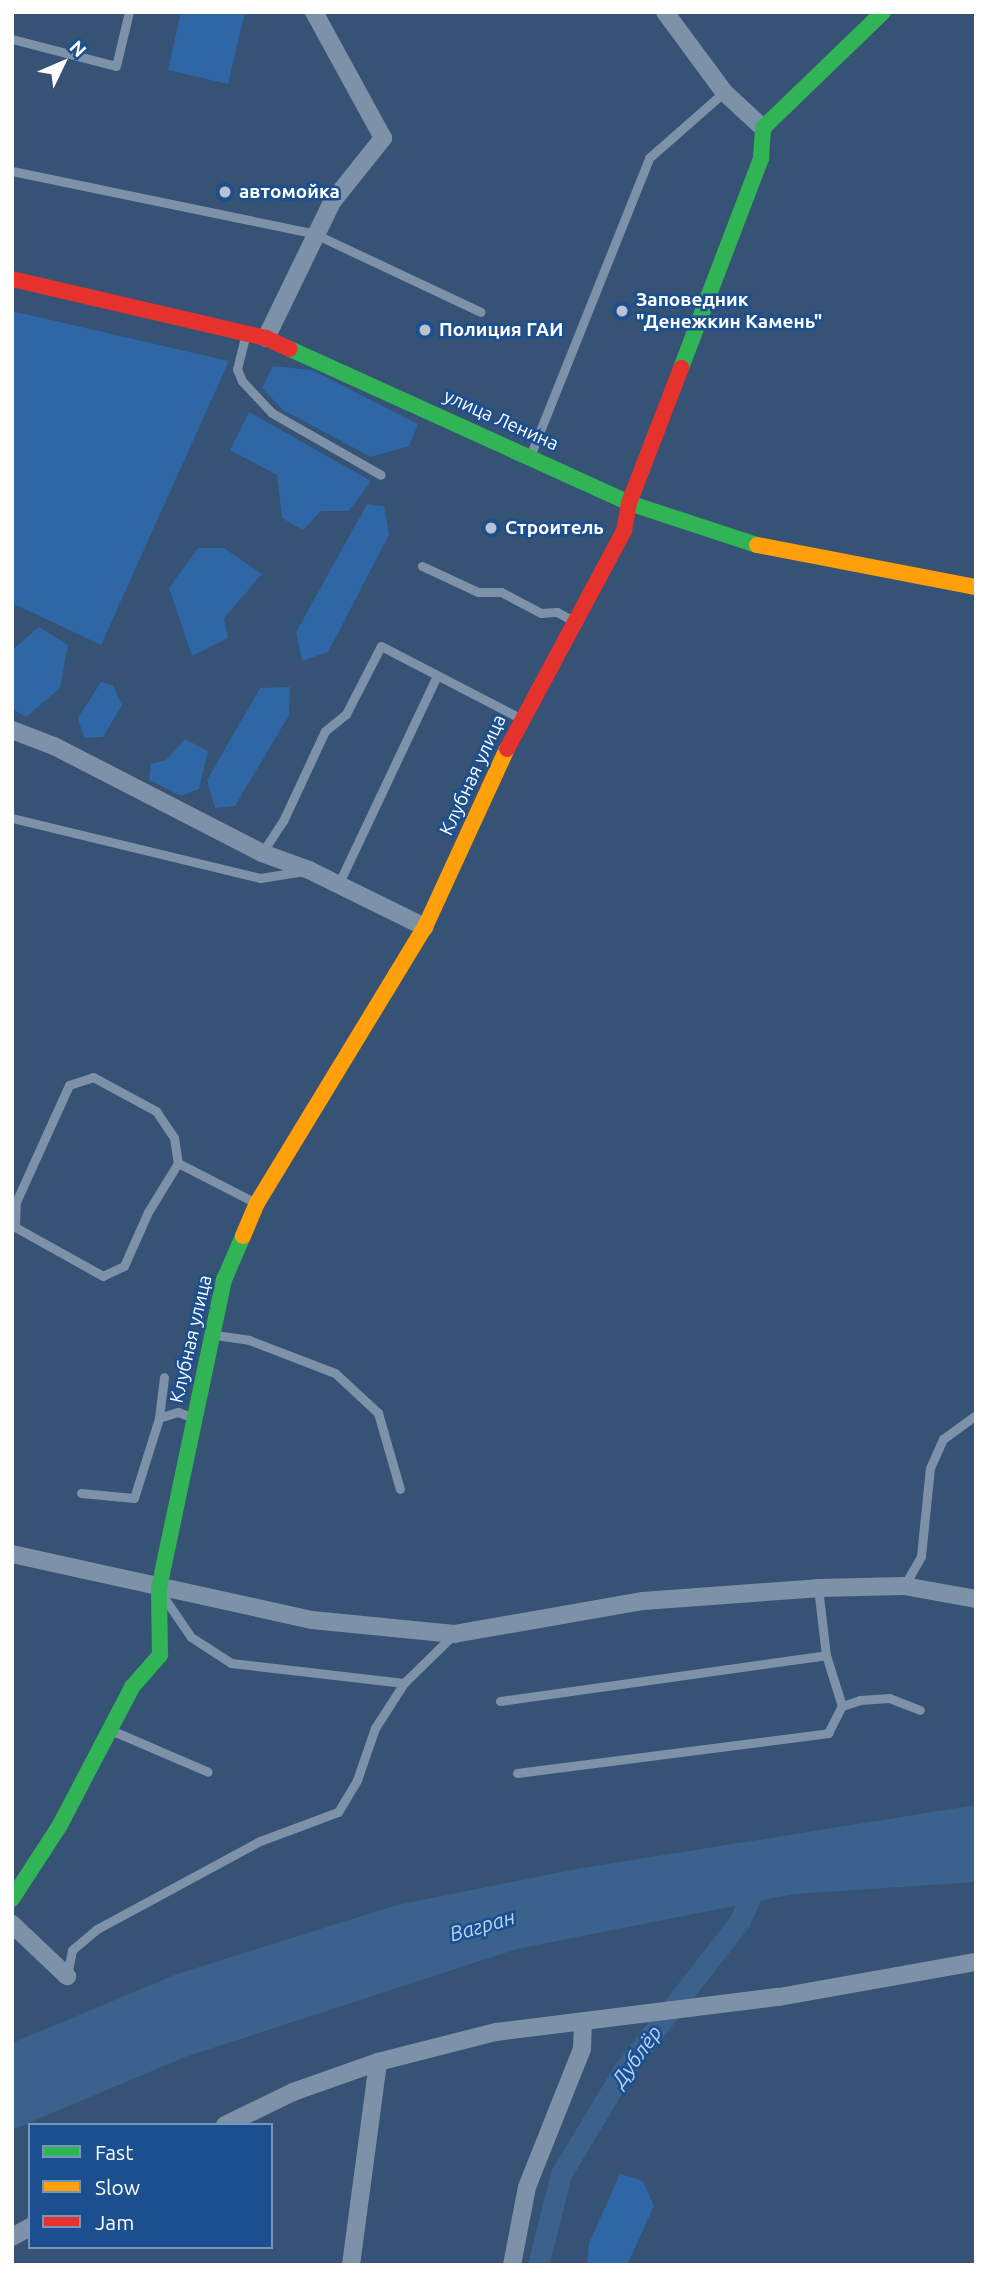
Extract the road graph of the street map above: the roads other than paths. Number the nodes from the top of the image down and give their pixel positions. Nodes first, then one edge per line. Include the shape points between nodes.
1 (129, 12) edge
2 (314, 12) edge
3 (665, 12) edge
4 (883, 12) edge
5 (12, 38) edge
6 (724, 92) junction
7 (763, 128) junction
8 (12, 171) edge
9 (315, 233) junction
10 (12, 279) edge
11 (481, 312) dead end
12 (247, 332) junction
13 (266, 338) junction
14 (530, 456) junction
15 (381, 475) dead end
16 (629, 503) junction
17 (422, 566) dead end
18 (976, 587) edge
19 (578, 623) junction
20 (437, 676) junction
21 (521, 719) junction
22 (12, 730) edge
23 (12, 818) edge
24 (262, 853) junction
25 (309, 870) junction
26 (338, 885) junction
27 (425, 927) junction
28 (178, 1163) junction
29 (257, 1203) junction
30 (215, 1335) junction
31 (164, 1377) dead end
32 (976, 1415) edge
33 (159, 1418) junction
34 (195, 1419) junction
35 (400, 1489) dead end
36 (81, 1493) dead end
37 (12, 1554) edge
38 (904, 1586) junction
39 (159, 1588) junction
40 (818, 1588) junction
41 (976, 1599) edge
42 (454, 1634) junction
43 (826, 1655) junction
44 (404, 1683) junction
45 (500, 1701) dead end
46 (842, 1706) junction
47 (920, 1710) dead end
48 (113, 1731) junction
49 (208, 1772) dead end
50 (517, 1773) dead end
51 (12, 1899) edge
52 (12, 1924) edge
53 (976, 1962) edge
54 (67, 1976) joint
55 (583, 2024) junction
56 (378, 2062) junction
57 (229, 2123) edge
58 (28, 2228) edge
59 (12, 2237) edge
60 (351, 2265) edge
61 (512, 2265) edge

1 - 5 lane via 116,66
2 - 9 street via 383,138 332,202
3 - 6 street
4 - 7 street
6 - 7 street
6 - 14 lane via 649,158
7 - 16 street, Клубная улица via 761,158
8 - 9 lane
9 - 11 lane
9 - 13 street
10 - 12 street, улица Ленина
12 - 13 street, улица Ленина
12 - 15 lane via 237,358 242,381 272,413
13 - 14 street, улица Ленина
14 - 16 street, улица Ленина
16 - 18 street, улица Ленина via 774,551
16 - 19 street, Клубная улица via 624,531
17 - 19 lane via 478,592 501,592 541,612 556,612
19 - 21 street, Клубная улица
20 - 21 lane
20 - 24 lane via 380,646 346,714 325,732 283,821
20 - 26 lane
21 - 27 street, Клубная улица
22 - 24 street via 54,746
23 - 25 lane via 260,878
24 - 25 street
25 - 26 street
26 - 27 street
27 - 29 street, Клубная улица
28 - 28 lane via 148,1212 124,1266 103,1276 15,1227 16,1202 69,1085 93,1077 156,1111 174,1138
28 - 29 lane via 227,1193
29 - 30 street, Клубная улица via 225,1280
30 - 34 street, Клубная улица
30 - 35 lane via 249,1339 335,1373 378,1413
31 - 33 lane
32 - 38 lane via 943,1439 930,1468 921,1556
33 - 34 lane via 178,1412
33 - 36 lane via 134,1498
34 - 39 street, Клубная улица
37 - 39 street
38 - 40 street
38 - 41 street
39 - 42 street via 312,1620
39 - 44 lane via 191,1637 231,1663
39 - 48 street, Клубная улица via 160,1655 132,1687
40 - 42 street via 643,1601
40 - 43 lane
42 - 44 lane
43 - 45 lane
43 - 46 lane
44 - 54 lane via 375,1728 357,1780 338,1812 260,1841 97,1929 72,1950
46 - 47 lane via 889,1698
46 - 50 lane via 828,1733
48 - 49 lane
48 - 51 street, Клубная улица
52 - 54 street
53 - 55 street via 779,1997
55 - 56 street via 496,2032
55 - 61 street via 582,2049 527,2187
56 - 57 street via 293,2092
56 - 60 street
58 - 59 street

